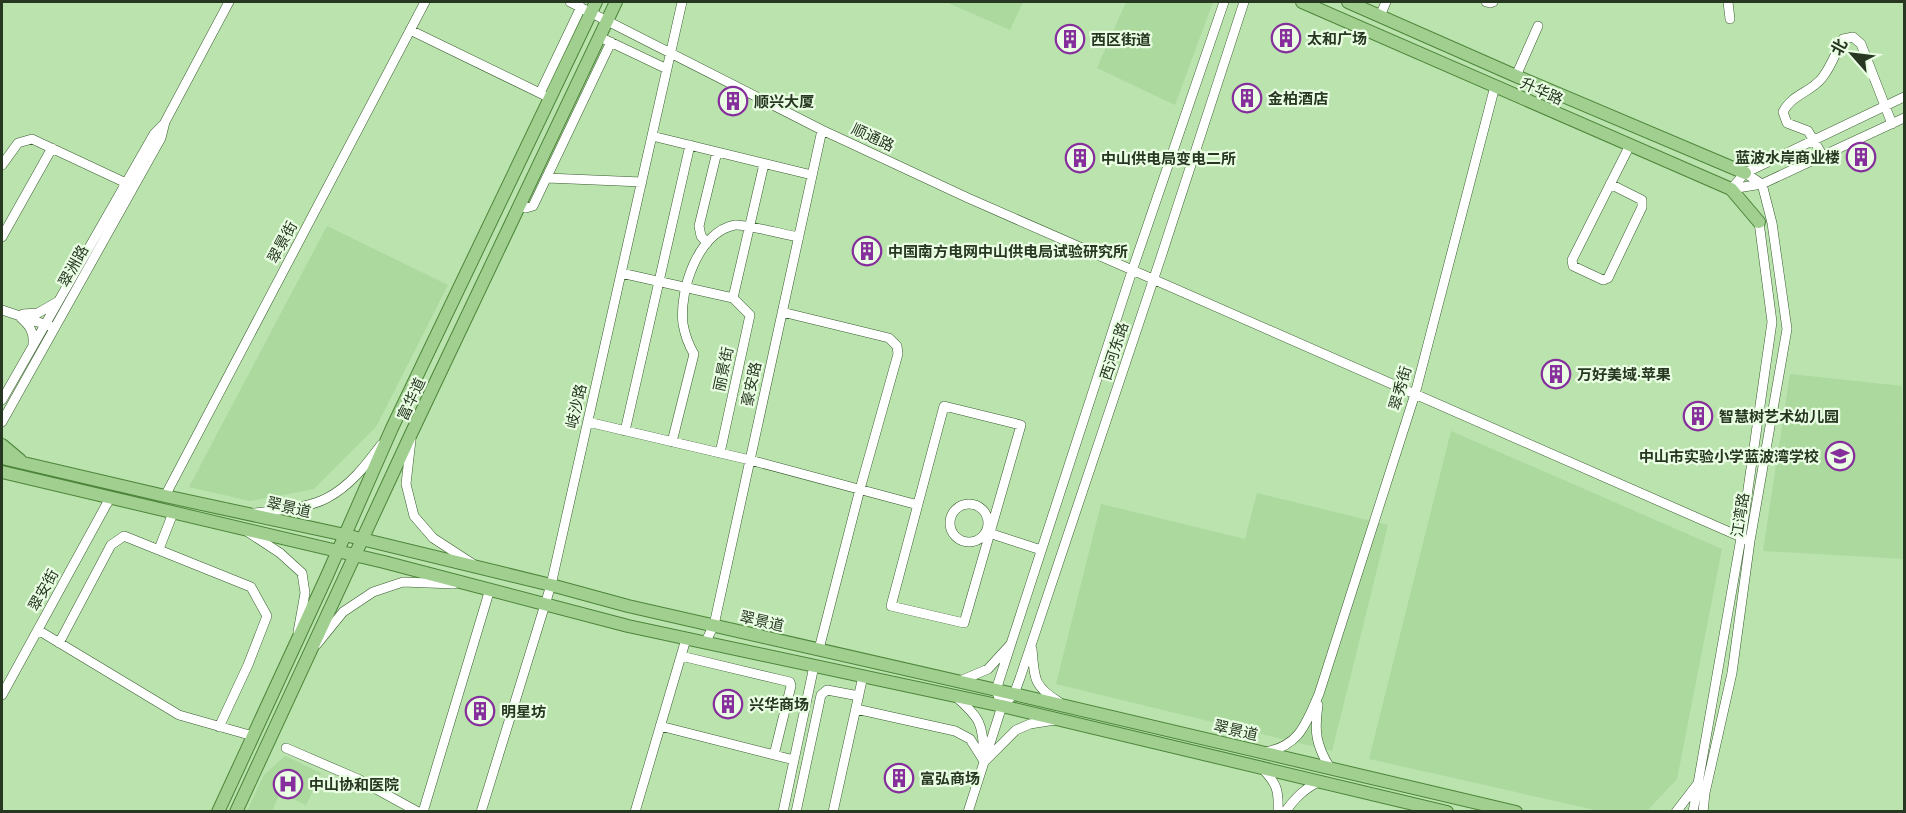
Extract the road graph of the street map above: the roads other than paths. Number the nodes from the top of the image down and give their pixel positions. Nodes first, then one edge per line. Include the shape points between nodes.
1 (229, 2) edge
2 (425, 2) edge
3 (570, 2) edge
4 (616, 2) edge
5 (682, 2) edge
6 (1224, 2) edge
7 (1244, 2) edge
8 (1302, 2) edge
9 (1348, 2) edge
10 (1386, 2) edge
11 (1486, 2) edge
12 (1493, 2) edge
13 (1728, 2) edge
14 (590, 7) edge
15 (1380, 16) junction
16 (607, 19) junction
17 (1730, 19) dead end
18 (1538, 26) dead end
19 (410, 30) junction
20 (599, 36) junction
21 (611, 42) junction
22 (671, 52) junction
23 (667, 69) junction
24 (1516, 76) junction
25 (1495, 86) junction
26 (545, 96) junction
27 (1905, 97) edge
28 (1885, 105) junction
29 (1905, 118) edge
30 (165, 122) junction
31 (1892, 124) junction
32 (822, 130) junction
33 (652, 136) junction
34 (1813, 140) junction
35 (690, 145) junction
36 (1630, 145) junction
37 (52, 147) junction
38 (717, 152) junction
39 (1823, 156) junction
40 (764, 164) junction
41 (2, 165) edge
42 (1745, 173) junction
43 (812, 175) junction
44 (547, 178) junction
45 (642, 182) junction
46 (126, 183) junction
47 (1610, 184) junction
48 (1762, 184) junction
49 (1731, 189) junction
50 (519, 205) junction
51 (1766, 223) junction
52 (749, 227) junction
53 (2, 237) edge
54 (799, 237) junction
55 (707, 243) junction
56 (1132, 270) junction
57 (621, 273) junction
58 (1153, 280) junction
59 (659, 281) junction
60 (686, 288) junction
61 (733, 298) junction
62 (60, 300) junction
63 (2, 310) edge
64 (782, 312) junction
65 (17, 314) junction
66 (50, 327) junction
67 (32, 348) junction
68 (1414, 394) junction
69 (2, 400) edge
70 (2, 422) edge
71 (588, 422) junction
72 (392, 428) junction
73 (625, 431) junction
74 (411, 434) junction
75 (672, 442) junction
76 (2, 445) edge
77 (720, 453) junction
78 (2, 458) edge
79 (750, 460) junction
80 (26, 464) junction
81 (2, 472) edge
82 (20, 477) junction
83 (2, 478) edge
84 (860, 489) junction
85 (165, 496) junction
86 (110, 498) junction
87 (918, 505) junction
88 (173, 513) junction
89 (249, 514) junction
90 (244, 529) junction
91 (988, 532) junction
92 (345, 535) junction
93 (1746, 539) junction
94 (363, 540) junction
95 (159, 549) junction
96 (1041, 550) junction
97 (337, 552) junction
98 (355, 556) junction
99 (478, 567) junction
100 (472, 585) junction
101 (551, 585) junction
102 (490, 589) junction
103 (545, 604) junction
104 (714, 626) junction
105 (38, 630) junction
106 (686, 639) junction
107 (59, 642) junction
108 (705, 643) junction
109 (1011, 643) junction
110 (1031, 646) junction
111 (295, 647) junction
112 (819, 650) junction
113 (310, 653) junction
114 (681, 656) junction
115 (814, 666) junction
116 (863, 676) junction
117 (960, 681) junction
118 (996, 690) junction
119 (1014, 694) junction
120 (1319, 694) junction
121 (2, 695) edge
122 (954, 695) junction
123 (859, 696) junction
124 (1002, 705) junction
125 (1066, 706) junction
126 (856, 709) junction
127 (1060, 719) junction
128 (660, 726) junction
129 (219, 727) junction
130 (253, 736) junction
131 (286, 747) dead end
132 (1264, 753) junction
133 (774, 755) junction
134 (794, 760) junction
135 (984, 761) junction
136 (1260, 767) junction
137 (1330, 768) junction
138 (1700, 780) junction
139 (1320, 781) junction
140 (218, 812) edge
141 (236, 812) edge
142 (418, 812) edge
143 (423, 812) edge
144 (481, 812) edge
145 (635, 812) edge
146 (783, 812) edge
147 (796, 812) edge
148 (833, 812) edge
149 (968, 812) edge
150 (1278, 812) edge
151 (1285, 812) edge
152 (1447, 812) edge
153 (1516, 812) edge
154 (1676, 812) edge
155 (1693, 812) edge
156 (1705, 812) edge

1 - 30 street, 翠洲路
2 - 19 street, 翠景街
3 - 14 street, 顺通路
4 - 16 main road, 富华道
5 - 22 street, 岐沙路
6 - 56 street, 西河东路
7 - 58 street, 西河东路
8 - 25 main road, 升华路
9 - 15 main road, 升华路
10 - 15 street
11 - 12 street
13 - 17 street
14 - 16 street, 顺通路
14 - 26 main road, 富华道
15 - 24 main road, 升华路
16 - 20 main road, 富华道
16 - 22 street, 顺通路
18 - 24 street
19 - 26 street
19 - 85 street, 翠景街
20 - 21 street
20 - 50 main road, 富华道
21 - 23 street
21 - 44 street
22 - 23 street, 岐沙路
22 - 32 street, 顺通路
23 - 33 street, 岐沙路
24 - 42 main road, 升华路
25 - 36 main road, 升华路
25 - 68 street, 翠秀街
26 - 72 main road, 富华道
27 - 28 street
28 - 31 street
28 - 34 street
28 - 34 street via 1861,44 1853,37 1843,39 1822,77 1788,102 1783,112 1787,123 1808,131
29 - 31 street
30 - 46 street, 翠洲路
30 - 66 street, 翠洲路 via 161,138
31 - 39 street
32 - 43 street, 豪安路
32 - 56 street, 顺通路
33 - 35 street
33 - 45 street, 岐沙路
34 - 39 street
34 - 42 street
35 - 38 street
35 - 59 street
36 - 47 street
36 - 49 main road, 升华路
37 - 41 street via 32,139 18,143
37 - 46 street
37 - 53 street
38 - 40 street
38 - 55 street via 699,226
39 - 48 street
40 - 43 street
40 - 52 street
42 - 48 street, 升华路
42 - 49 street
43 - 54 street, 豪安路
44 - 45 street
44 - 50 street via 533,206
45 - 57 street, 岐沙路
46 - 62 street, 翠洲路
47 - 47 street via 1572,260 1573,266 1604,280 1642,207 1642,200
48 - 49 street
48 - 51 street
49 - 51 main road, 升华路
50 - 74 main road, 富华道
51 - 93 street, 江湾路 via 1772,322
51 - 93 street, 江湾路 via 1787,329
52 - 54 street
52 - 55 street via 738,225 719,230
52 - 61 street
54 - 64 street, 豪安路
55 - 60 street
56 - 58 street, 顺通路
56 - 96 street, 西河东路
57 - 59 street
57 - 71 street, 岐沙路
58 - 68 street, 顺通路
58 - 110 street, 西河东路
59 - 60 street
59 - 73 street
60 - 61 street
60 - 75 street via 683,322 694,354
61 - 77 street, 丽景街 via 750,315
62 - 65 street via 38,313
62 - 66 street, 翠洲路
63 - 65 street
64 - 79 street, 豪安路
64 - 84 street via 889,338 897,346
65 - 66 street
65 - 67 street via 34,335
66 - 67 street, 翠洲路
66 - 70 street, 翠洲路
67 - 69 street, 翠洲路
68 - 93 street, 顺通路
68 - 120 street, 翠秀街
71 - 73 street
71 - 101 street, 岐沙路
72 - 89 street via 356,477 327,498
72 - 92 main road, 富华道
73 - 75 street
74 - 94 main road, 富华道
74 - 99 street via 406,484 414,516 433,538
75 - 77 street
76 - 80 main road
77 - 79 street
78 - 80 main road, 翠景道
79 - 84 street
79 - 104 street, 豪安路
80 - 85 main road, 翠景道
81 - 82 main road, 翠景道
82 - 83 main road
82 - 86 main road, 翠景道
84 - 87 street
84 - 112 street
85 - 89 main road, 翠景道
86 - 88 main road, 翠景道
86 - 105 street, 翠安街
87 - 91 street via 891,606 964,623
87 - 91 street via 944,406 1021,425
88 - 90 main road, 翠景道
88 - 95 street
89 - 92 main road, 翠景道
90 - 97 main road, 翠景道
90 - 111 street via 302,573 305,593
91 - 91 street via 978,540 965,542 954,536 951,517 959,507 977,506 986,514
91 - 96 street
92 - 94 main road, 翠景道
92 - 97 main road, 富华道
93 - 138 street, 江湾路
93 - 156 street, 江湾路 via 1732,673 1705,793
94 - 98 main road, 富华道
94 - 99 main road, 翠景道
95 - 107 street via 124,536 111,545
95 - 129 street via 251,587 267,616
96 - 109 street, 西河东路
97 - 98 main road, 翠景道
97 - 111 main road, 富华道
98 - 100 main road, 翠景道
98 - 113 main road, 富华道
99 - 101 main road, 翠景道
100 - 102 main road, 翠景道
100 - 113 street via 403,582 373,592 343,612
101 - 103 street, 岐沙路
101 - 104 main road, 翠景道
102 - 103 main road, 翠景道
102 - 143 street
103 - 106 main road, 翠景道
103 - 144 street, 岐沙路
104 - 108 street, 豪安路
104 - 112 main road, 翠景道
105 - 107 street
105 - 121 street, 翠安街
106 - 108 main road, 翠景道
106 - 114 street
107 - 129 street via 179,715
108 - 115 main road, 翠景道
109 - 117 street via 988,669
109 - 118 street, 西河东路
110 - 119 street, 西河东路
110 - 125 street via 1035,677 1043,692
111 - 130 main road, 富华道
112 - 117 main road, 翠景道
113 - 141 main road, 富华道
114 - 128 street
114 - 133 street via 790,682
115 - 116 main road, 翠景道
115 - 134 street
116 - 122 main road, 翠景道
116 - 123 street
117 - 118 main road, 翠景道
118 - 119 main road, 翠景道
118 - 124 street
119 - 124 street, 西河东路
119 - 125 main road, 翠景道
120 - 132 street via 1301,733 1287,746
120 - 137 street via 1315,731
122 - 124 main road, 翠景道
122 - 135 street via 976,714 983,729
123 - 126 street
123 - 147 street via 827,690 821,695
124 - 127 main road, 翠景道
124 - 135 street, 西河东路
125 - 132 main road, 翠景道
126 - 135 street via 955,731 970,739
126 - 148 street
127 - 135 street via 1016,730
127 - 136 main road, 翠景道
128 - 133 street
128 - 145 street
129 - 130 street
130 - 140 main road, 富华道
131 - 142 street
132 - 137 main road, 翠景道
133 - 134 street
134 - 146 street
135 - 149 street, 西河东路
136 - 139 main road, 翠景道
136 - 150 street via 1274,780 1279,795
137 - 153 main road, 翠景道
138 - 154 street
138 - 155 street, 江湾路
139 - 151 street via 1298,795
139 - 152 main road, 翠景道

